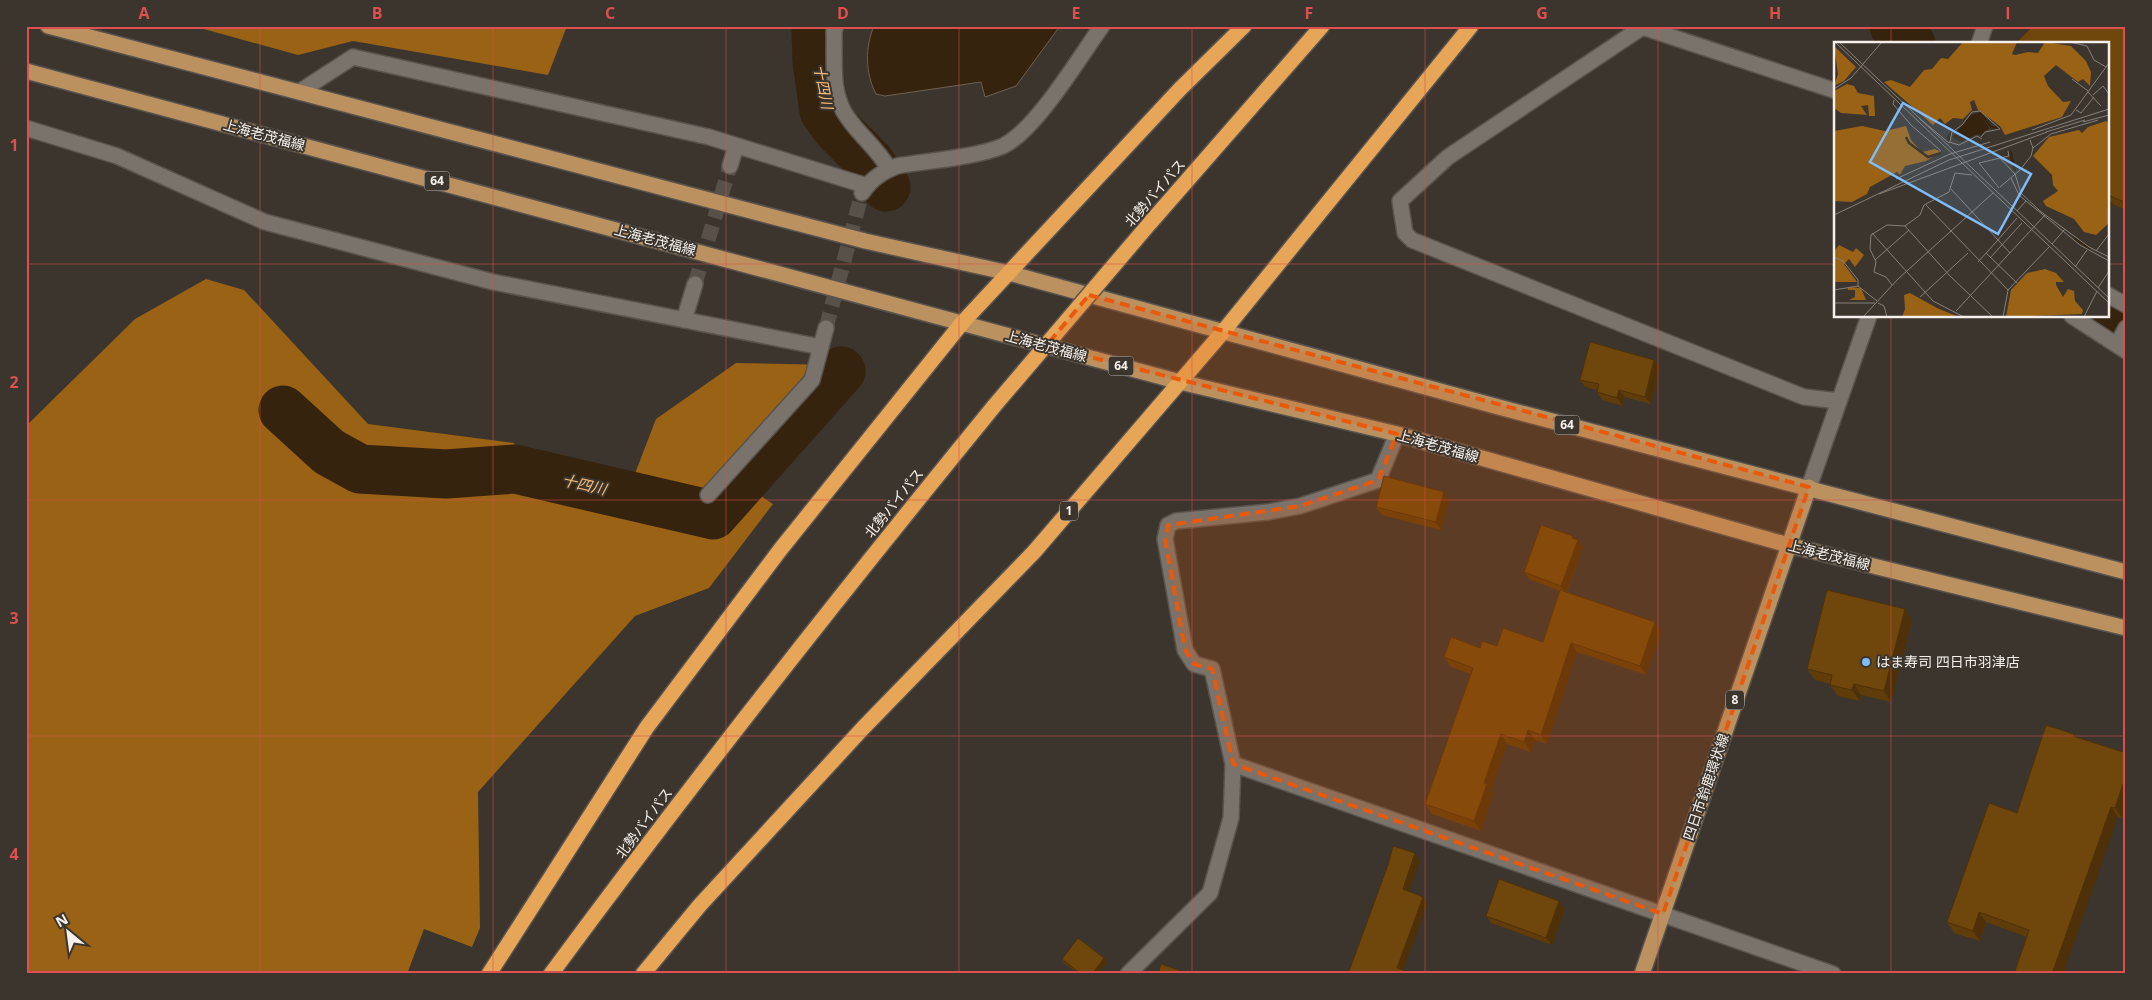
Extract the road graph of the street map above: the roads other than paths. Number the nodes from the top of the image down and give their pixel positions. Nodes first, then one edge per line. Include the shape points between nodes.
1 (48, 26) edge
2 (836, 26) edge
3 (1102, 26) edge
4 (1244, 26) edge
5 (1322, 26) edge
6 (1328, 26) edge
7 (1471, 26) edge
8 (1985, 26) edge
9 (1642, 27) edge
10 (1981, 42) edge
11 (26, 71) edge
12 (1283, 71) junction
13 (1834, 90) edge
14 (299, 92) junction
15 (26, 128) edge
16 (736, 146) junction
17 (730, 166) tunnel mouth
18 (887, 170) junction
19 (1010, 273) junction
20 (695, 284) tunnel mouth
21 (2110, 296) edge
22 (2126, 305) edge
23 (1868, 318) edge
24 (2076, 318) edge
25 (684, 320) junction
26 (962, 323) junction
27 (826, 328) tunnel mouth
28 (1222, 333) junction
29 (2122, 340) edge
30 (821, 347) junction
31 (1180, 382) junction
32 (1839, 401) junction
33 (1397, 434) junction
34 (1809, 487) junction
35 (708, 495) dead end
36 (1788, 545) junction
37 (2126, 572) edge
38 (2126, 628) edge
39 (1233, 764) junction
40 (1663, 914) junction
41 (490, 974) edge
42 (551, 974) edge
43 (643, 974) edge
44 (1128, 974) edge
45 (1642, 974) edge
46 (1833, 974) edge

1 - 14 main road, 64
2 - 18 street via 836,85 841,106 848,119 869,140
3 - 18 street via 1035,120 1012,140 989,151
4 - 19 highway via 1180,89
5 - 12 highway, 北勢バイパス
6 - 12 highway, 北勢バイパス
7 - 28 highway, 1
8 - 10 street
9 - 13 street
9 - 32 street via 1448,157 1400,201 1405,232 1412,240 1804,396
11 - 26 main road, 上海老茂福線 / 64
12 - 42 highway, 北勢バイパス, bridge via 995,405 847,587
14 - 16 street via 353,57
14 - 19 main road, 64 via 865,241
15 - 25 street via 117,156 265,222 493,282
16 - 17 street
16 - 18 street via 866,187
19 - 26 highway
19 - 28 main road, 64
20 - 25 street
21 - 22 street
23 - 32 street
24 - 29 street
25 - 30 street
26 - 31 main road, 上海老茂福線 / 64
26 - 41 highway via 780,550 647,727
27 - 30 street
28 - 31 highway, 1
28 - 34 main road, 64
30 - 35 street via 812,380
31 - 33 main road, 上海老茂福線 / 64
31 - 43 highway, 1 via 1034,552 850,742 700,905
32 - 34 street
33 - 36 main road, 上海老茂福線 / 64
33 - 39 street via 1378,480 1300,506 1176,521 1168,525 1165,539 1185,650 1194,664 1212,669
34 - 36 main road, 四日市鈴鹿環状線 / 8
34 - 37 main road, 64
36 - 38 main road, 上海老茂福線 / 64
36 - 40 main road, 四日市鈴鹿環状線 / 8
39 - 40 street
39 - 44 street via 1231,818 1210,893
40 - 45 main road, 四日市鈴鹿環状線 / 8
40 - 46 street

